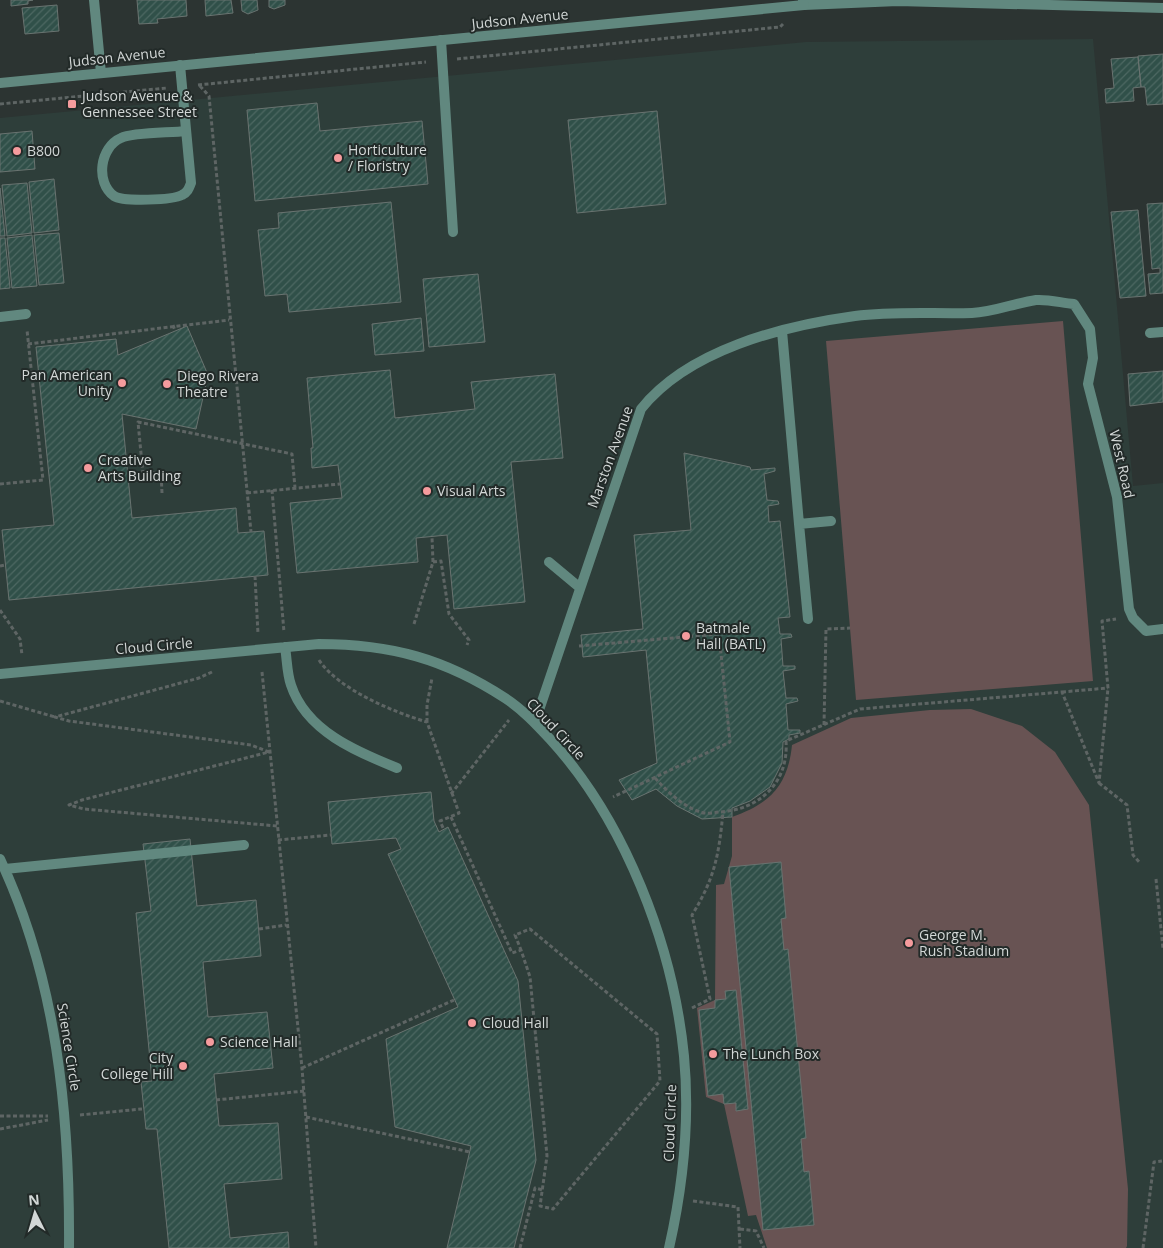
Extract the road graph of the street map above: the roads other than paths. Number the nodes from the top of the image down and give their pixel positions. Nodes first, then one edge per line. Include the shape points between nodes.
1 (94, 0) edge
2 (804, 3) edge
3 (1163, 8) edge
4 (441, 40) junction
5 (180, 65) junction
6 (101, 73) junction
7 (0, 82) edge
8 (186, 131) junction
9 (453, 232) dead end
10 (1074, 304) joint
11 (26, 314) road end
12 (0, 317) edge
13 (782, 331) junction
14 (1163, 332) edge
15 (1150, 333) dead end
16 (831, 521) dead end
17 (799, 524) junction
18 (548, 562) dead end
19 (579, 587) junction
20 (808, 619) dead end
21 (1163, 629) edge
22 (285, 647) junction
23 (0, 674) edge
24 (535, 722) junction
25 (397, 768) dead end
26 (244, 845) dead end
27 (0, 859) edge
28 (5, 869) junction
29 (69, 1248) edge
30 (669, 1248) edge

1 - 6 street
2 - 3 street, Judson Avenue via 898,1
2 - 4 street, Judson Avenue
4 - 5 street, Judson Avenue
4 - 9 street
5 - 6 street, Judson Avenue
5 - 8 street
6 - 7 street, Judson Avenue
8 - 8 street via 122,137 112,143 103,156 106,186 114,196 128,200 181,196 191,183
10 - 13 street, Marston Avenue via 1038,300 975,313 856,316
10 - 21 street, West Road via 1090,329 1093,358 1088,384 1117,497 1129,609 1146,631
11 - 12 street
13 - 17 street
13 - 19 street, Marston Avenue via 711,356 656,390 646,402
14 - 15 street
16 - 17 street
17 - 20 street
18 - 19 street
19 - 24 street, Marston Avenue
22 - 23 street, Cloud Circle
22 - 24 street, Cloud Circle via 360,644 396,650 436,662 471,678 506,698
22 - 25 street via 291,686 309,717 359,753
24 - 30 street, Cloud Circle via 566,756 626,853 668,968 678,1011 686,1100 679,1199
26 - 28 street
27 - 28 street, Science Circle
28 - 29 street, Science Circle via 33,943 45,987 60,1073 65,1116

